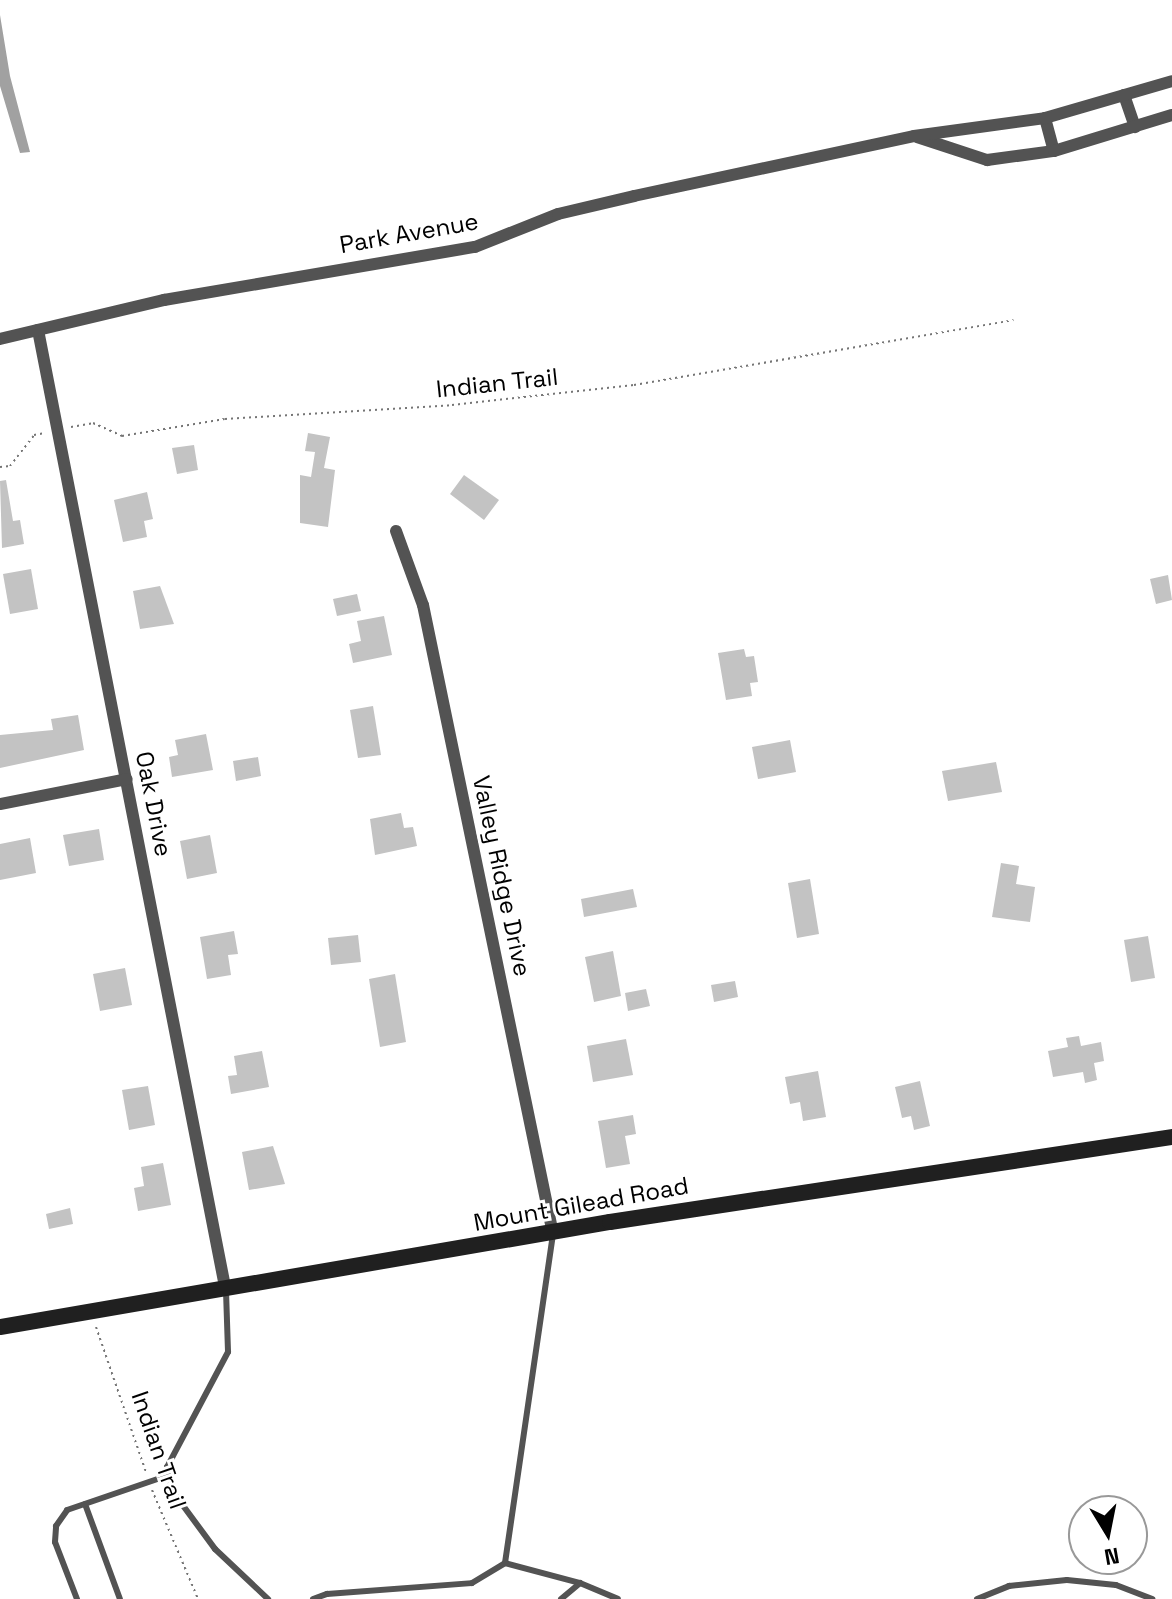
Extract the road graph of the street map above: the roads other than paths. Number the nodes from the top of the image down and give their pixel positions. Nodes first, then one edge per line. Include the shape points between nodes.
1 (1172, 81) edge
2 (1124, 95) junction
3 (1172, 115) edge
4 (1045, 118) junction
5 (1135, 127) junction
6 (914, 136) junction
7 (1054, 151) junction
8 (38, 330) junction
9 (0, 339) edge
10 (396, 531) dead end
11 (127, 779) junction
12 (0, 804) edge
13 (1172, 1137) edge
14 (553, 1234) junction
15 (225, 1287) junction
16 (0, 1327) edge
17 (169, 1475) junction
18 (85, 1504) junction
19 (505, 1563) junction
20 (580, 1583) junction
21 (77, 1599) edge
22 (120, 1599) edge
23 (268, 1599) edge
24 (313, 1599) edge
25 (561, 1599) edge
26 (618, 1599) edge
27 (977, 1599) edge
28 (1152, 1599) edge

1 - 2 street, Park Avenue
2 - 4 street, Park Avenue
2 - 5 street
3 - 5 street
4 - 6 street, Park Avenue
4 - 7 street
5 - 7 street
6 - 7 street via 987,160
6 - 8 street, Park Avenue via 558,214 475,247 179,297
8 - 9 street, Park Avenue
8 - 11 street, Oak Drive
10 - 14 street, Valley Ridge Drive via 423,605
11 - 12 street
11 - 15 street, Oak Drive
13 - 14 main road, Mount Gilead Road via 993,1161
14 - 15 main road, Mount Gilead Road
14 - 19 lane
15 - 16 main road, Mount Gilead Road
15 - 17 lane via 228,1352 174,1446
17 - 18 lane
17 - 23 lane via 173,1492 215,1549
18 - 21 lane via 67,1510 56,1526 55,1542
18 - 22 lane
19 - 20 lane
19 - 24 lane via 472,1583
20 - 25 lane
20 - 26 lane
27 - 28 lane via 1009,1586 1067,1580 1116,1585

